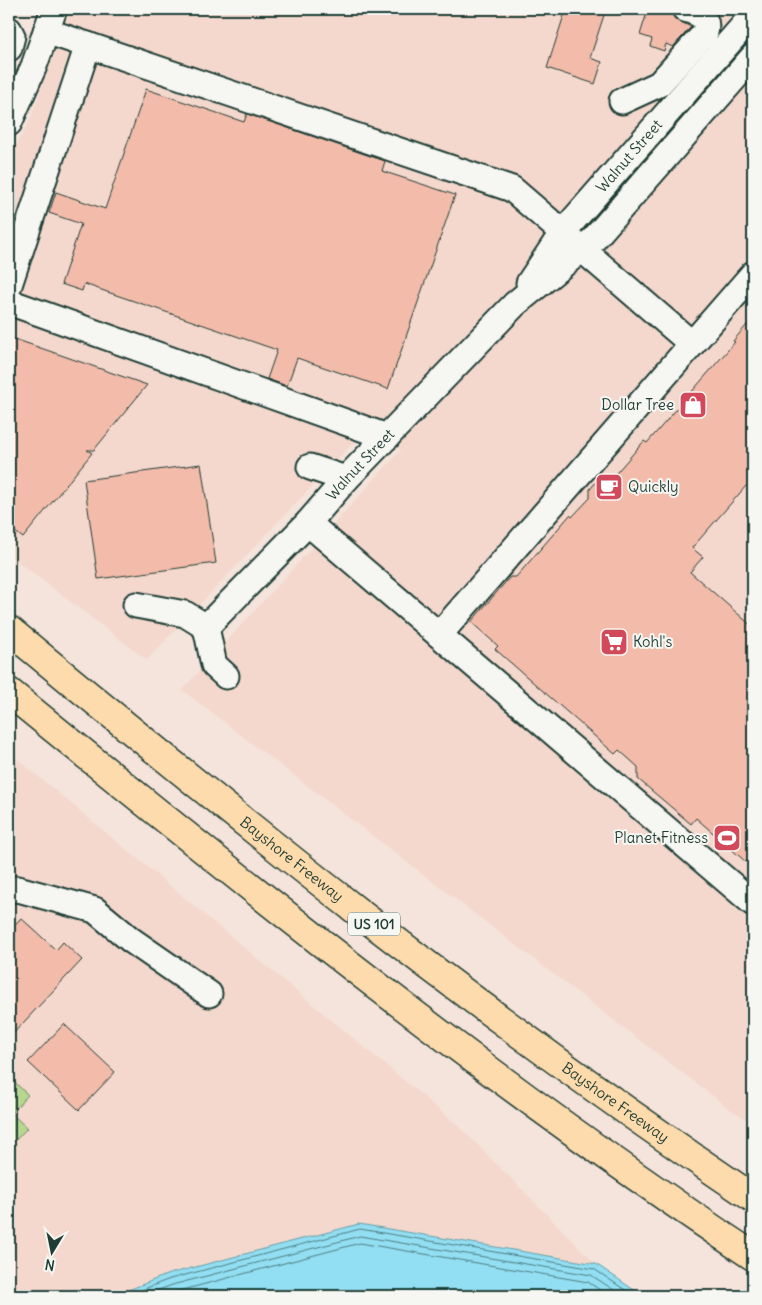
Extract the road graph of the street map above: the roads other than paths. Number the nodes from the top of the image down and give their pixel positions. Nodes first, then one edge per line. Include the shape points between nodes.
1 (685, 9) edge
2 (753, 15) edge
3 (50, 20) edge
4 (9, 30) edge
5 (88, 45) junction
6 (9, 48) edge
7 (753, 57) edge
8 (622, 101) dead end
9 (9, 123) edge
10 (563, 232) junction
11 (582, 249) junction
12 (753, 274) edge
13 (9, 285) edge
14 (9, 302) edge
15 (515, 304) junction
16 (692, 344) junction
17 (387, 437) junction
18 (310, 467) dead end
19 (346, 479) junction
20 (308, 523) junction
21 (136, 605) dead end
22 (206, 627) junction
23 (9, 630) edge
24 (439, 635) junction
25 (226, 676) dead end
26 (9, 692) edge
27 (9, 890) edge
28 (753, 903) edge
29 (209, 994) dead end
30 (753, 1198) edge
31 (753, 1256) edge

1 - 8 street via 702,15 706,23 705,33 659,84
2 - 10 street, Walnut Street
3 - 5 street
3 - 9 street
4 - 6 street via 12,36
5 - 10 street via 512,189
5 - 13 street
7 - 11 street, Walnut Street
10 - 11 street
10 - 15 street, Walnut Street
11 - 15 street, Walnut Street
11 - 16 street
12 - 16 street
14 - 17 street
15 - 17 street, Walnut Street
16 - 24 street
17 - 19 street, Walnut Street
18 - 19 street
19 - 20 street, Walnut Street
20 - 22 street, Walnut Street
20 - 24 street
21 - 22 street via 186,614
22 - 25 street via 214,664
23 - 30 highway, Bayshore Freeway / US 101 via 281,851 435,970 546,1054
24 - 28 street
26 - 31 highway, US 101 via 234,875 407,1009 518,1093
27 - 29 street via 18,889 95,910 131,940

